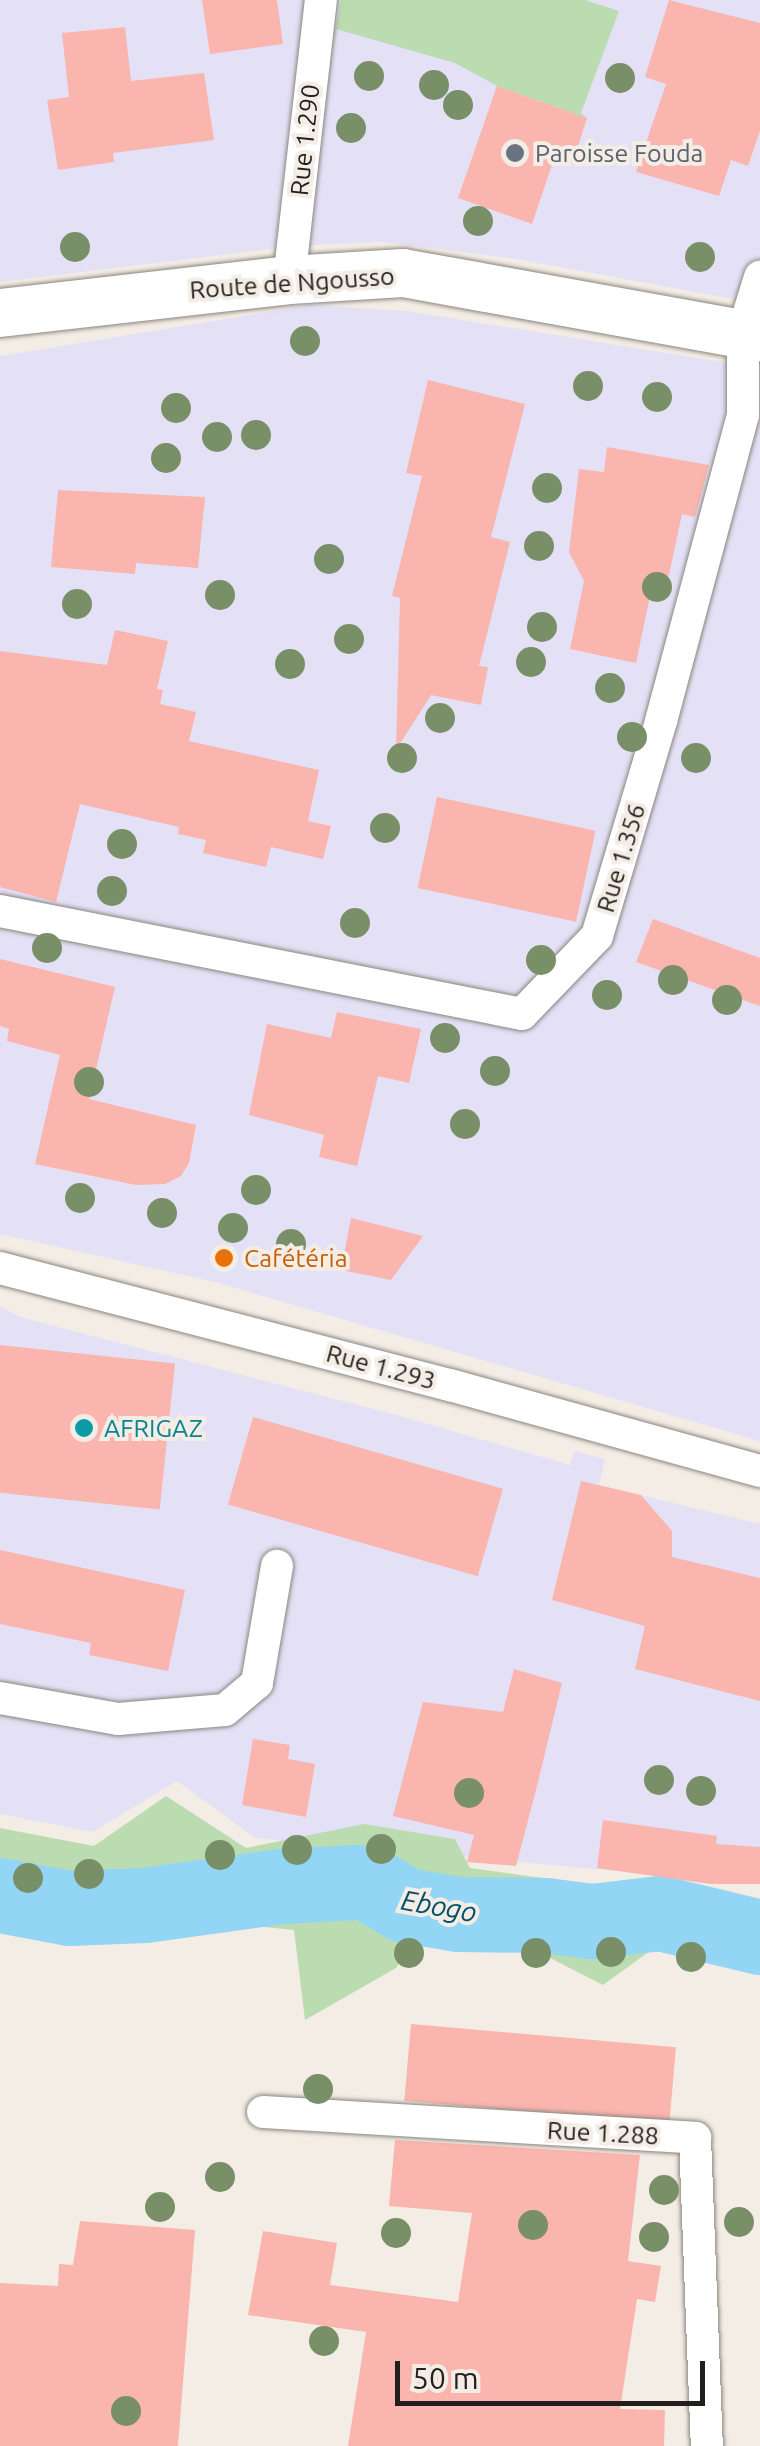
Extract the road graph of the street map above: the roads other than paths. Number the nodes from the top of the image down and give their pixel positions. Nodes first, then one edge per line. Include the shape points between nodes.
1 (322, 0) edge
2 (760, 277) edge
3 (290, 280) junction
4 (0, 314) edge
5 (752, 335) edge
6 (0, 911) edge
7 (0, 1268) edge
8 (760, 1472) edge
9 (276, 1566) dead end
10 (0, 1698) edge
11 (264, 2112) dead end
12 (706, 2446) edge

1 - 3 street, Rue 1.290
2 - 5 street
3 - 4 main road, Route de Ngousso
3 - 5 main road, Route de Ngousso via 403,273
5 - 6 street, Rue 1.356 via 743,415 597,936 522,1014
7 - 8 street, Rue 1.293
9 - 10 street via 257,1682 225,1710 118,1719
11 - 12 street, Rue 1.288 via 696,2138

